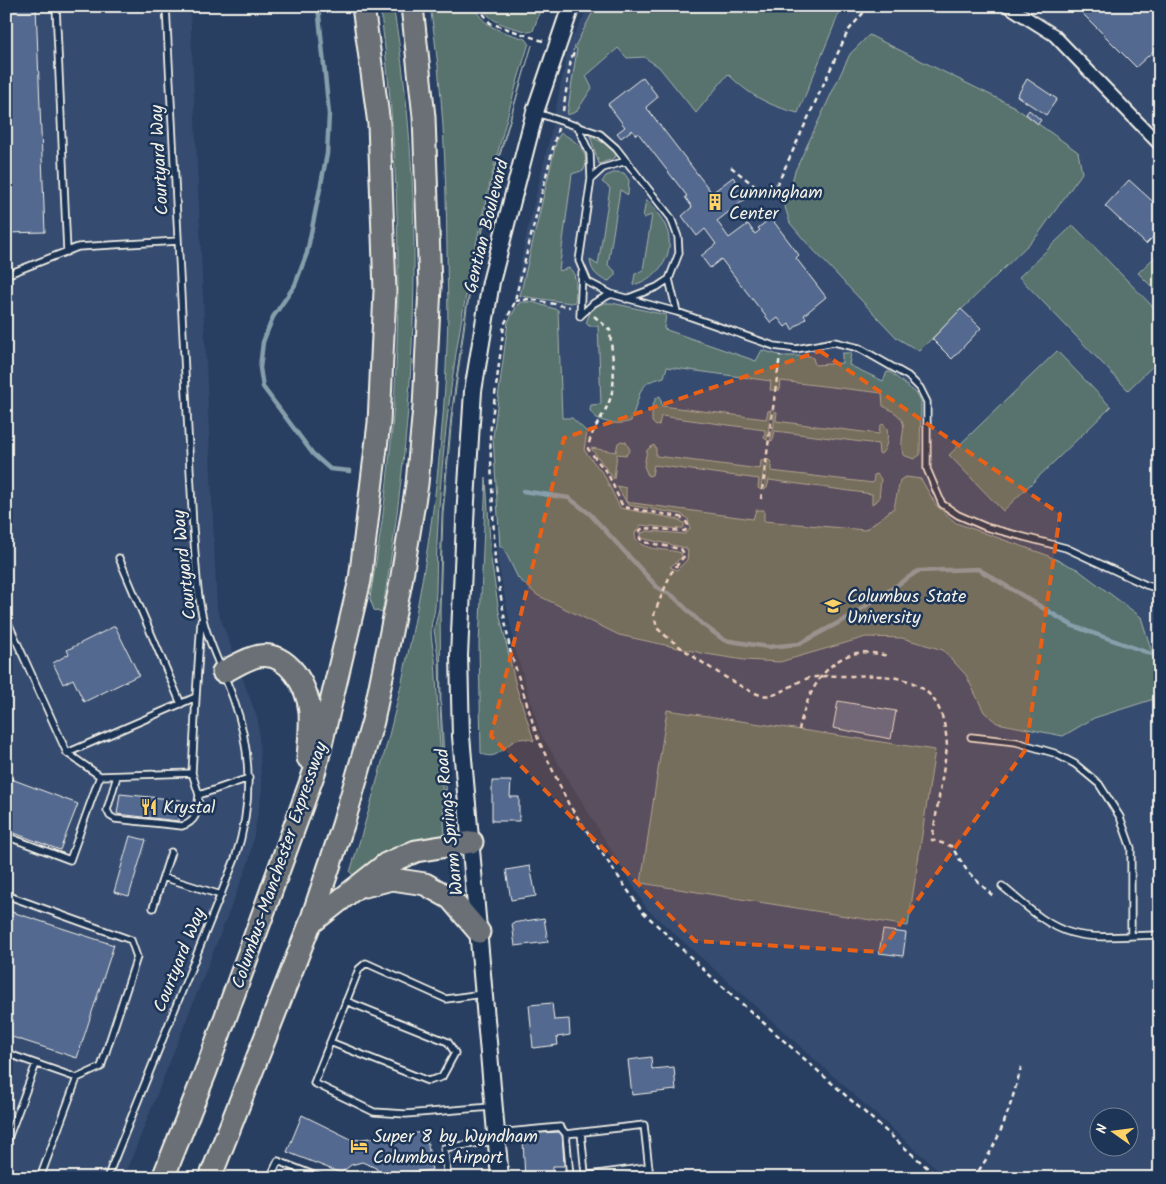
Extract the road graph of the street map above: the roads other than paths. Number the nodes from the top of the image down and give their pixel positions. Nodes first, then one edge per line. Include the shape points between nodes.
1 (56, 6) edge
2 (166, 6) edge
3 (363, 6) edge
4 (412, 6) edge
5 (571, 6) edge
6 (1008, 6) edge
7 (535, 112) junction
8 (577, 125) junction
9 (1160, 145) edge
10 (626, 161) junction
11 (591, 179) junction
12 (178, 241) junction
13 (67, 252) junction
14 (582, 273) junction
15 (6, 275) edge
16 (669, 279) junction
17 (611, 294) junction
18 (626, 299) junction
19 (677, 312) junction
20 (468, 462) joint
21 (119, 558) dead end
22 (1160, 589) edge
23 (202, 614) junction
24 (6, 618) edge
25 (223, 672) junction
26 (196, 697) junction
27 (181, 704) junction
28 (971, 737) dead end
29 (67, 753) junction
30 (192, 773) junction
31 (100, 776) junction
32 (117, 776) junction
33 (249, 778) junction
34 (199, 795) junction
35 (302, 808) junction
36 (6, 836) edge
37 (472, 842) junction
38 (171, 852) dead end
39 (163, 877) junction
40 (1002, 886) dead end
41 (355, 889) junction
42 (6, 895) edge
43 (221, 895) junction
44 (153, 908) dead end
45 (310, 924) junction
46 (480, 932) junction
47 (1131, 935) junction
48 (1160, 935) edge
49 (484, 993) junction
50 (346, 1001) junction
51 (330, 1042) junction
52 (6, 1053) edge
53 (36, 1064) junction
54 (77, 1078) junction
55 (494, 1107) junction
56 (581, 1132) junction
57 (566, 1134) junction
58 (497, 1137) junction
59 (6, 1144) edge
60 (649, 1168) junction
61 (585, 1174) junction
62 (312, 1176) edge
63 (568, 1177) edge
64 (40, 1178) edge
65 (107, 1178) edge
66 (163, 1178) edge
67 (210, 1178) edge
68 (270, 1178) edge
69 (321, 1178) edge
70 (356, 1178) edge
71 (371, 1178) edge
72 (448, 1178) edge
73 (500, 1178) edge
74 (650, 1178) edge

1 - 13 lane
2 - 12 lane, Courtyard Way
3 - 35 highway, Columbus-Manchester Expressway via 379,124 385,291 379,423 360,580 316,770
4 - 45 highway via 424,117 430,286 417,484 373,721
5 - 7 main road, Gentian Boulevard
6 - 9 street via 1054,35
7 - 8 lane
7 - 20 main road, Gentian Boulevard via 491,282 473,391
8 - 10 lane via 600,134
8 - 11 lane via 590,154
10 - 11 lane via 603,168
10 - 16 lane via 671,218 678,237 679,253
11 - 14 lane via 581,236 579,260
12 - 13 lane via 78,247
12 - 23 lane, Courtyard Way via 193,528
13 - 15 lane
14 - 17 lane via 588,282
14 - 17 lane via 583,309
16 - 18 lane
16 - 19 lane
17 - 18 lane
18 - 19 lane
19 - 22 lane via 781,346 808,348 834,342 859,348 908,376 920,388 927,402 927,469 942,504 986,527 1066,548
20 - 37 main road, Warm Springs Road via 459,656 461,736
21 - 27 lane
23 - 25 lane, Courtyard Way
23 - 26 lane
24 - 29 lane
25 - 33 lane, Courtyard Way via 241,720
25 - 35 highway via 258,656 278,658 293,670 305,692 310,711
26 - 27 lane
26 - 30 lane
27 - 29 lane
28 - 47 lane via 1016,742 1054,752 1099,784 1120,817 1131,848
29 - 31 lane
30 - 32 lane
30 - 34 lane
31 - 32 lane
31 - 36 lane via 70,860
32 - 34 lane via 107,810 115,819 182,826 191,823 196,816
33 - 34 lane
33 - 43 lane, Courtyard Way via 243,836
35 - 66 highway, Columbus-Manchester Expressway via 206,1071
37 - 41 highway via 416,851 386,864
37 - 46 main road, Warm Springs Road
38 - 39 lane
39 - 43 lane
39 - 44 lane
40 - 47 lane via 1043,919 1070,933
41 - 45 highway
41 - 46 highway via 392,878 425,884 450,898
42 - 54 lane via 132,940 136,957 101,1067
43 - 65 lane, Courtyard Way
45 - 67 highway
46 - 49 main road, Warm Springs Road
47 - 48 lane
49 - 50 lane via 446,999 366,963 359,969
49 - 55 main road, Warm Springs Road
50 - 51 lane
50 - 51 lane via 448,1042 455,1053 442,1077 428,1081
51 - 55 lane via 314,1083 374,1112 406,1114
52 - 53 lane
53 - 54 lane
53 - 59 lane
54 - 64 lane
55 - 58 main road, Warm Springs Road
56 - 57 lane
56 - 60 lane via 644,1125
56 - 61 lane
57 - 58 lane via 560,1127
57 - 63 lane
58 - 72 lane via 444,1148
58 - 73 main road, Warm Springs Road
60 - 61 lane
60 - 74 lane
61 - 63 lane
62 - 68 lane via 278,1161
62 - 69 lane
70 - 71 lane via 362,1174

